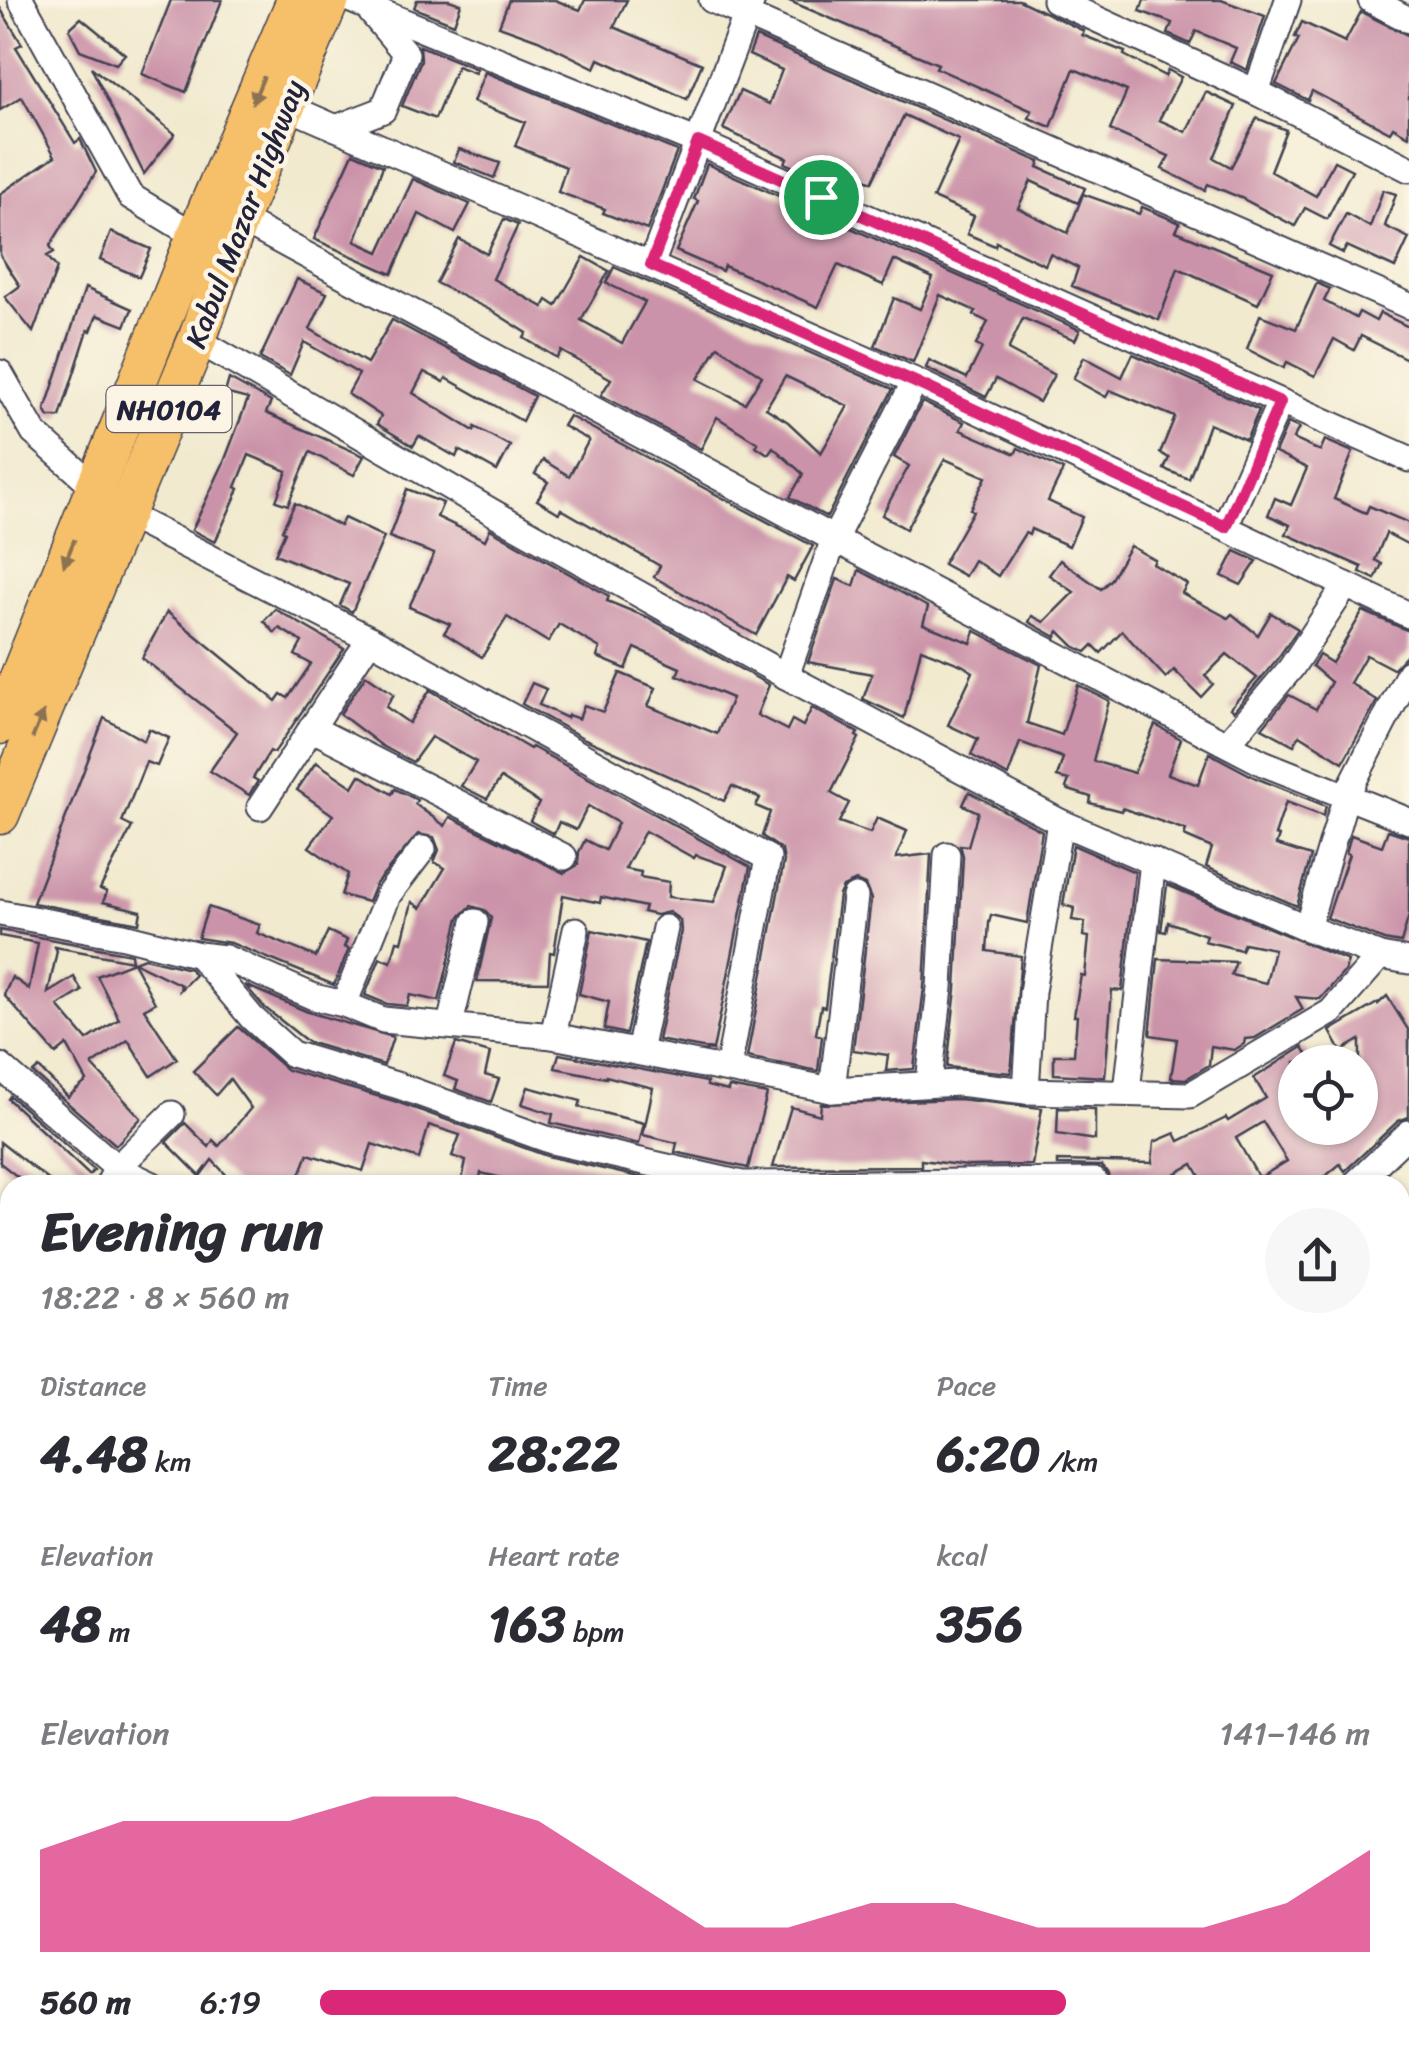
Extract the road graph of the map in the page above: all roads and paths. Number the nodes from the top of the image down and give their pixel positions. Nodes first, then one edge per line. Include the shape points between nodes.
1 (21, 0) edge
2 (296, 0) edge
3 (712, 0) edge
4 (1055, 0) edge
5 (1288, 0) edge
6 (1371, 0) edge
7 (349, 2) edge
8 (750, 7) edge
9 (1409, 20) edge
10 (1256, 92) junction
11 (286, 106) junction
12 (336, 128) junction
13 (698, 142) junction
14 (1409, 169) edge
15 (239, 219) junction
16 (196, 236) junction
17 (651, 265) junction
18 (1409, 306) edge
19 (197, 340) junction
20 (0, 373) edge
21 (915, 382) junction
22 (1280, 402) junction
23 (1409, 459) edge
24 (96, 487) junction
25 (126, 515) junction
26 (1226, 527) junction
27 (834, 539) junction
28 (1346, 585) junction
29 (1409, 615) edge
30 (370, 639) junction
31 (1409, 673) edge
32 (786, 676) junction
33 (3, 704) edge
34 (1402, 705) edge
35 (311, 728) junction
36 (1227, 744) junction
37 (1346, 796) junction
38 (260, 807) dead end
39 (0, 815) edge
40 (1409, 820) edge
41 (1060, 822) junction
42 (423, 849) dead end
43 (947, 855) dead end
44 (564, 858) dead end
45 (1153, 861) junction
46 (855, 898) dead end
47 (0, 913) edge
48 (476, 922) dead end
49 (665, 928) dead end
50 (1308, 928) junction
51 (576, 930) dead end
52 (199, 955) junction
53 (1380, 956) junction
54 (1409, 962) edge
55 (344, 1004) junction
56 (450, 1024) junction
57 (553, 1036) junction
58 (639, 1052) junction
59 (0, 1066) edge
60 (728, 1068) junction
61 (928, 1082) junction
62 (832, 1090) junction
63 (1026, 1090) junction
64 (1128, 1091) junction
65 (172, 1114) dead end
66 (1409, 1133) edge
67 (112, 1175) edge
68 (114, 1175) edge
69 (702, 1175) edge
70 (1365, 1175) edge

1 - 16 street via 130,196
2 -> 16 highway, Kabul Mazar Highway / NH0104
3 - 8 street
4 - 10 street
5 - 10 street
6 - 9 street
7 - 11 highway, Kabul Mazar Highway / NH0104
7 - 12 street via 406,54 383,110
7 - 13 street
8 - 13 street
8 - 18 street
10 - 14 street
11 - 12 street
11 - 15 highway, Kabul Mazar Highway / NH0104
12 - 17 street
13 - 17 street
13 - 22 street
15 - 19 highway, Kabul Mazar Highway / NH0104
15 - 27 street
16 - 24 highway, Kabul Mazar Highway / NH0104
17 - 21 street
19 - 25 highway, Kabul Mazar Highway / NH0104
19 - 32 street
20 - 24 street via 34,433
21 - 26 street
21 - 27 street
22 - 23 street
22 - 26 street
24 -> 33 highway, Kabul Mazar Highway / NH0104
25 - 30 street
39 -> 25 highway, Kabul Mazar Highway / NH0104
26 - 28 street
27 - 32 street
27 - 36 street
28 - 29 street
28 - 36 street via 1291,668
30 - 35 street
30 - 60 street via 768,858
31 - 34 street
32 - 41 street
34 - 37 street
35 - 38 street
35 - 44 street
36 - 37 street
37 - 40 street
37 - 50 street
41 - 45 street
41 - 63 street via 1032,992
42 - 55 street via 389,891
43 - 61 street
45 - 50 street
45 - 64 street
46 - 62 street
47 - 52 street
48 - 56 street
49 - 58 street
50 - 53 street
51 - 57 street
52 - 55 street via 225,958
52 - 69 street via 292,1054 552,1141
53 - 54 street
53 - 64 street via 1331,1012 1190,1094
55 - 56 street via 383,1020
56 - 57 street
57 - 58 street
58 - 60 street
59 - 67 street
60 - 62 street
61 - 62 street
61 - 63 street
63 - 64 street
65 - 68 street
66 - 70 street

